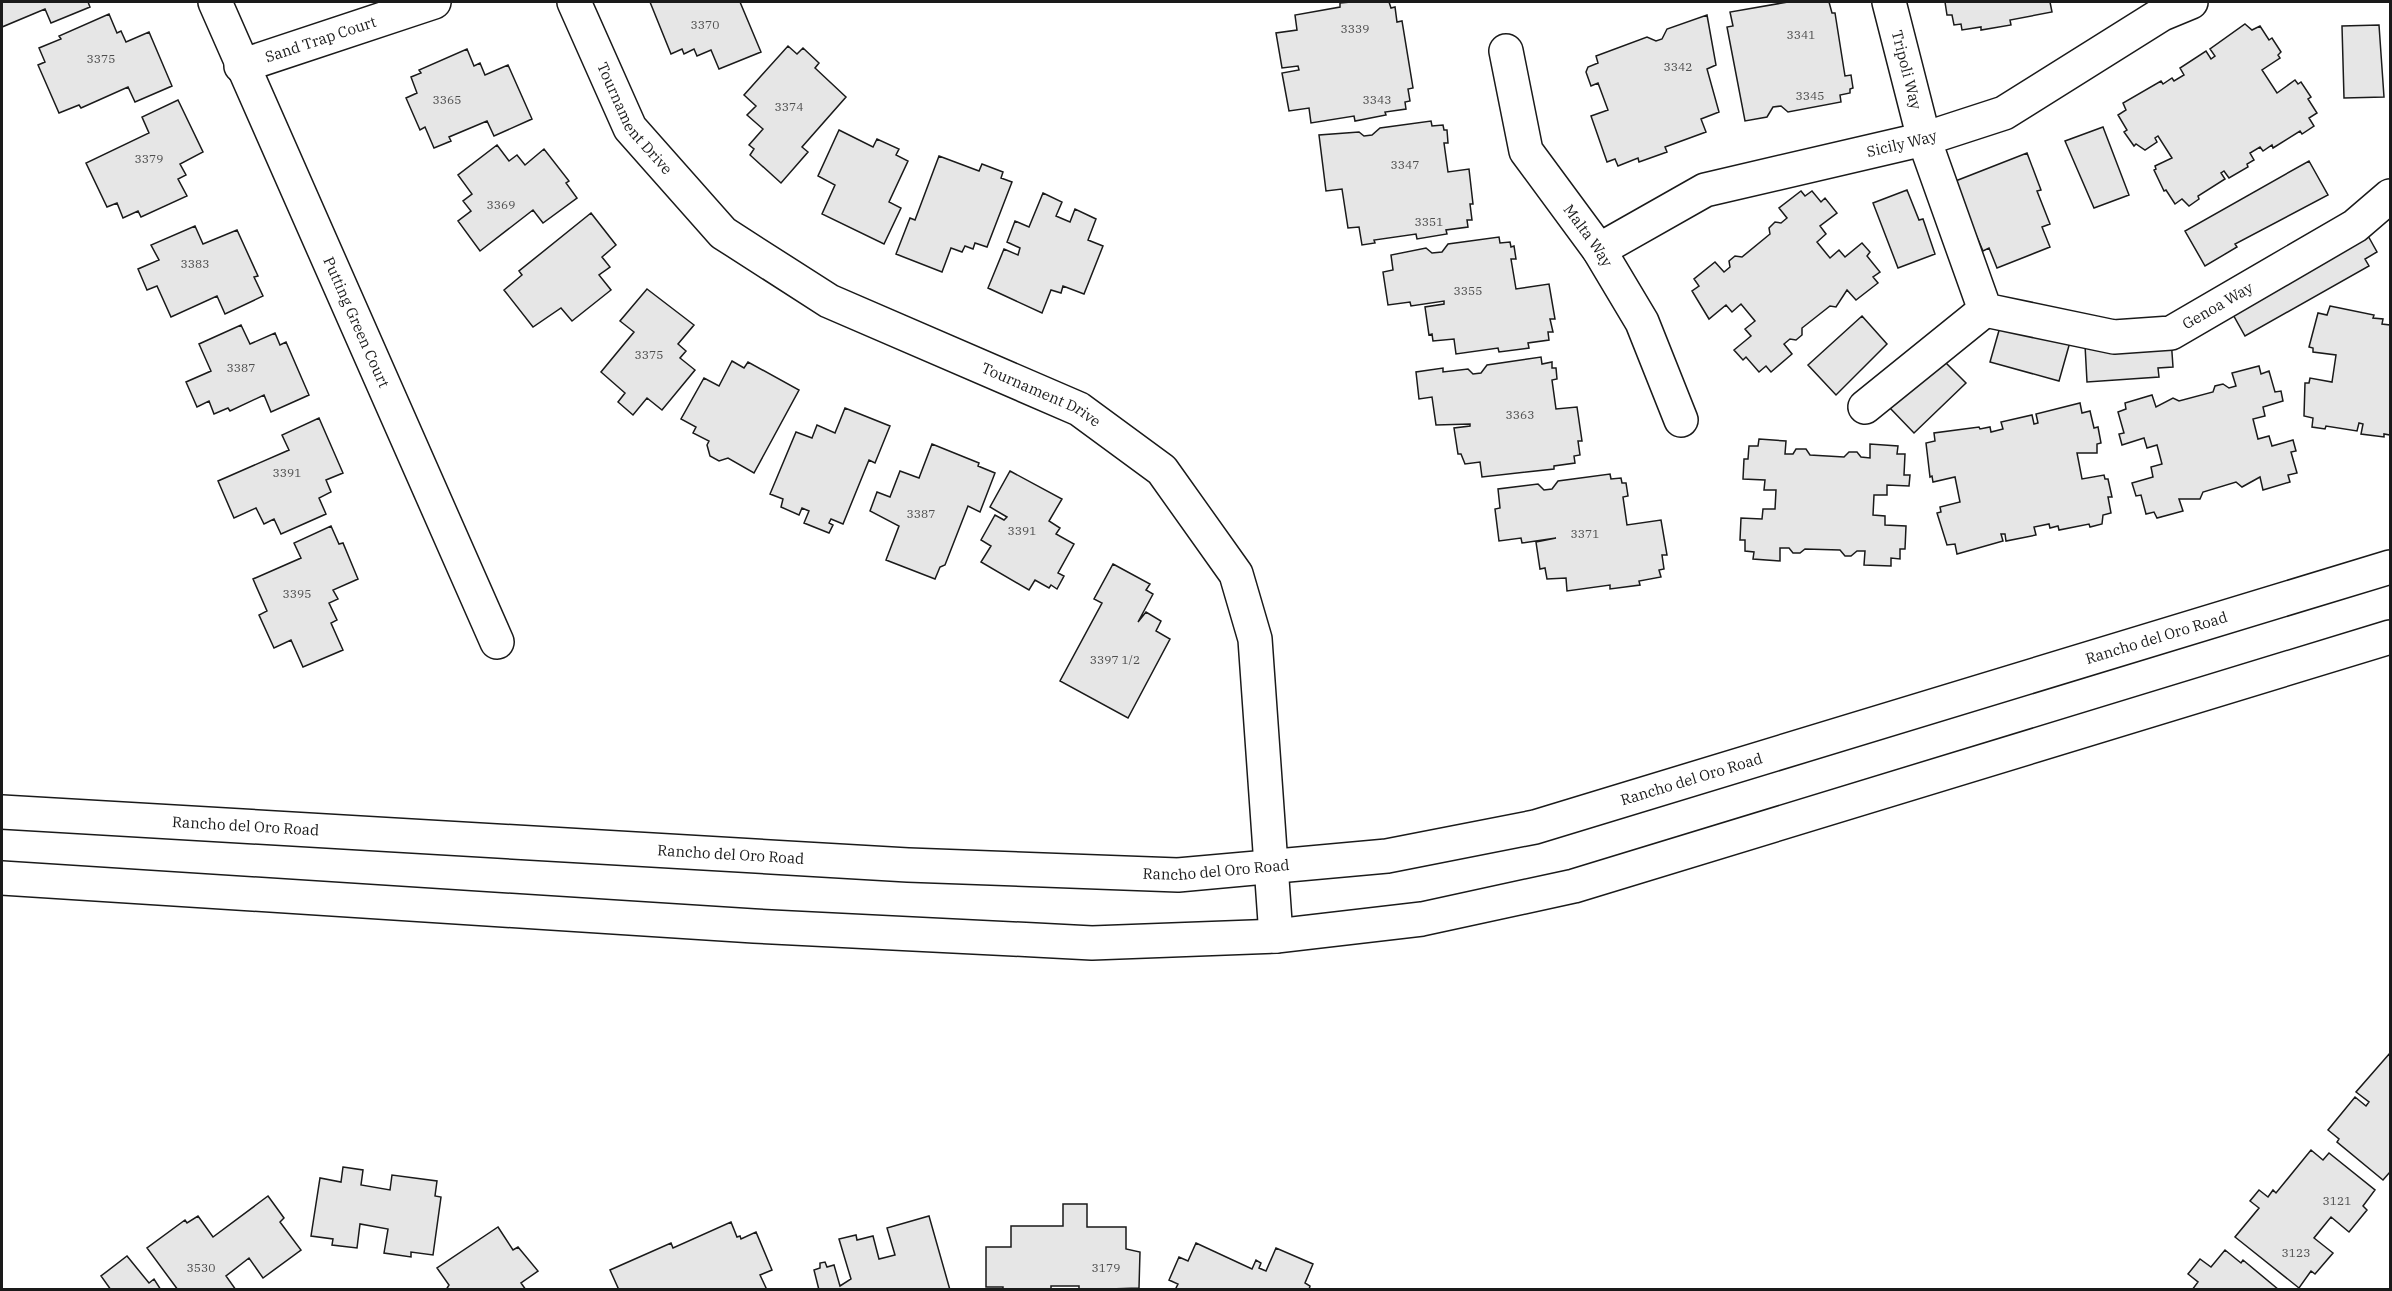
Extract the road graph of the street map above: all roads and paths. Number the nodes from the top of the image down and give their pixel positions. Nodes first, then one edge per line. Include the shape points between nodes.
1 (215, 2) edge
2 (434, 2) edge
3 (574, 2) edge
4 (1889, 2) edge
5 (2191, 2) edge
6 (1506, 51) dead end
7 (241, 66) junction
8 (1924, 140) junction
9 (2391, 196) edge
10 (1599, 250) junction
11 (1985, 310) junction
12 (1865, 407) dead end
13 (1681, 420) dead end
14 (2391, 567) edge
15 (2391, 637) edge
16 (498, 642) dead end
17 (2, 812) edge
18 (1270, 867) junction
19 (2, 878) edge
20 (1276, 936) junction

1 - 7 main road, Putting Green Court
2 - 7 main road, Sand Trap Court
3 - 18 main road, Tournament Drive via 630,128 723,233 829,301 1079,409 1162,470 1236,574 1255,639
4 - 8 main road, Tripoli Way
5 - 8 main road, Sicily Way via 2162,14 2004,112
6 - 10 main road, Malta Way via 1526,151
7 - 16 main road, Putting Green Court
8 - 10 main road, Sicily Way via 1705,190
8 - 11 main road
9 - 11 main road, Genoa Way via 2355,226 2171,333 2114,338
10 - 13 main road, Malta Way via 1642,322
11 - 12 main road
14 - 18 main road, Rancho del Oro Road via 1535,827 1387,856
15 - 20 main road via 1574,886 1422,919
17 - 18 main road, Rancho del Oro Road via 908,865 1178,875
18 - 20 main road, Tournament Drive
19 - 20 main road via 1069,942

